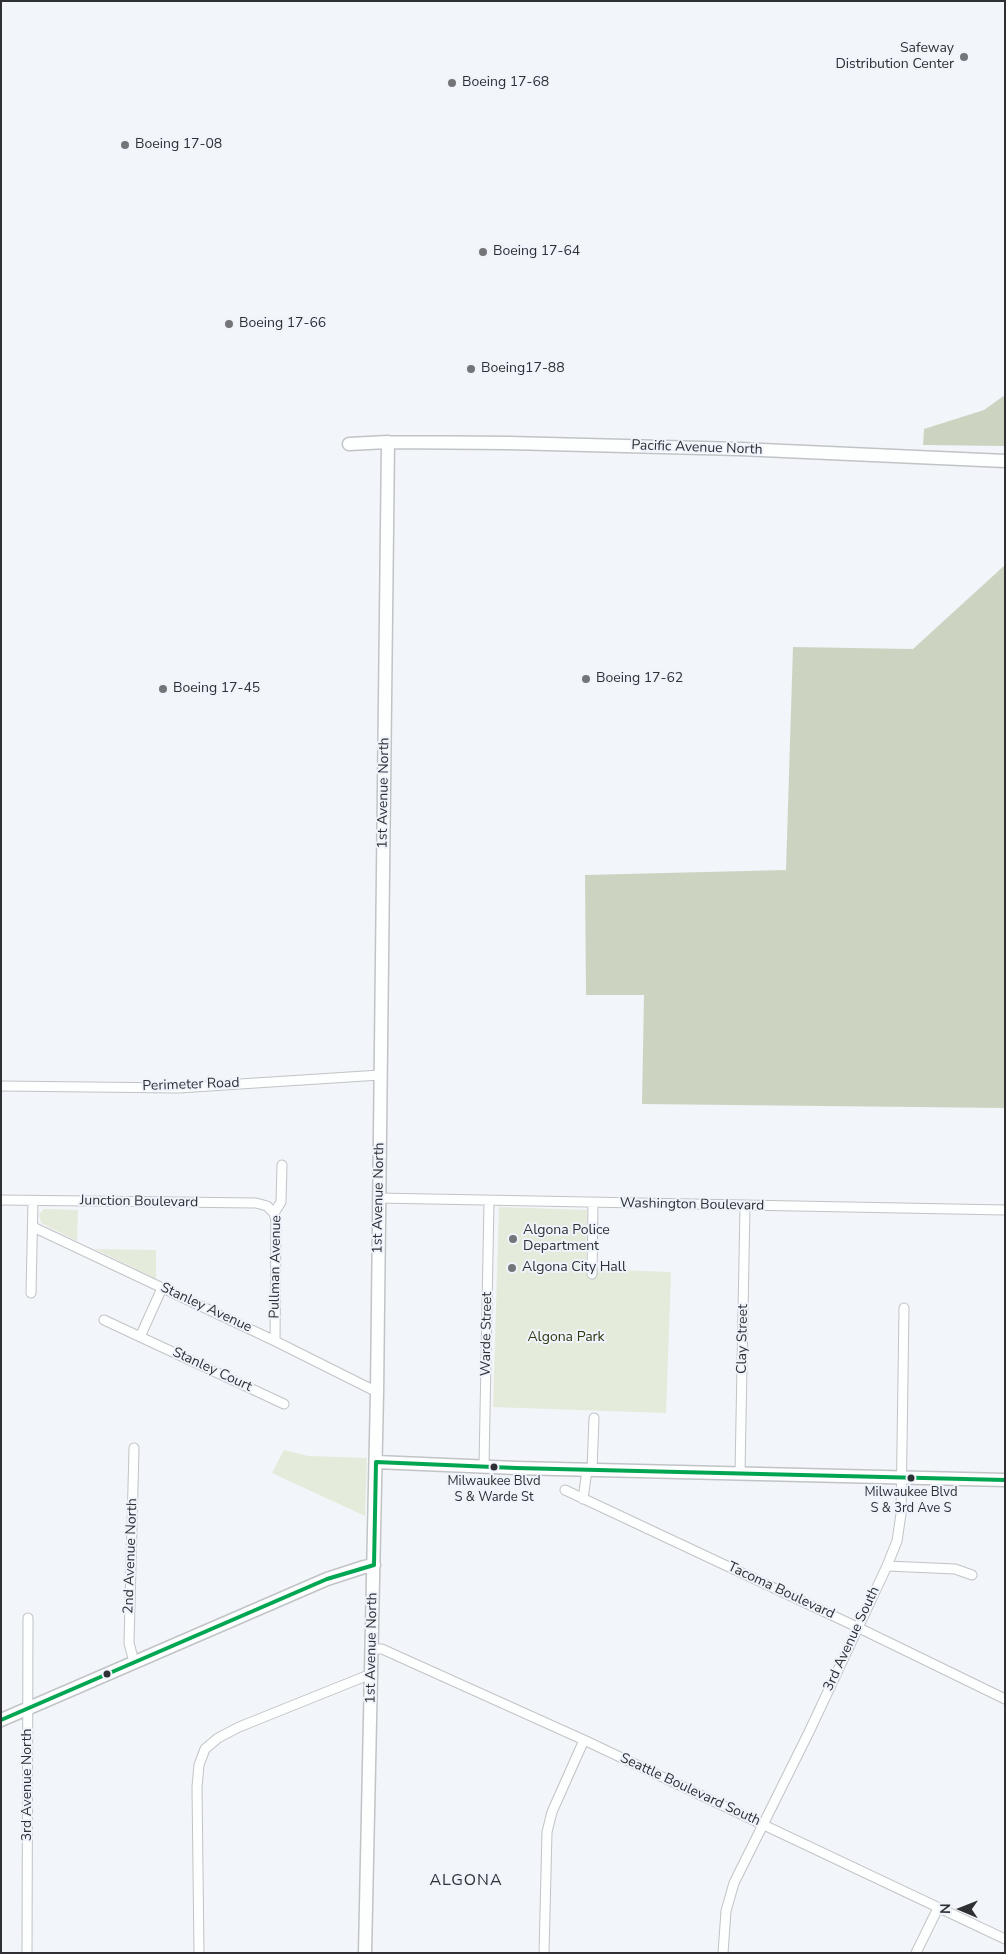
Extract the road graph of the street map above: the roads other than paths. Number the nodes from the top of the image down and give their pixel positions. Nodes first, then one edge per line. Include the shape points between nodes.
1 (388, 442) junction
2 (349, 444) dead end
3 (1005, 461) edge
4 (380, 1075) junction
5 (1, 1086) edge
6 (282, 1165) dead end
7 (378, 1198) junction
8 (1, 1200) edge
9 (33, 1200) junction
10 (489, 1202) junction
11 (593, 1203) junction
12 (745, 1206) junction
13 (1005, 1210) edge
14 (274, 1213) junction
15 (33, 1227) junction
16 (592, 1274) dead end
17 (162, 1288) junction
18 (31, 1293) dead end
19 (904, 1308) dead end
20 (104, 1320) dead end
21 (140, 1337) junction
22 (275, 1341) junction
23 (377, 1392) junction
24 (284, 1404) dead end
25 (594, 1418) dead end
26 (134, 1448) dead end
27 (376, 1462) junction
28 (484, 1466) junction
29 (589, 1470) junction
30 (740, 1473) junction
31 (901, 1478) junction
32 (1005, 1480) edge
33 (565, 1490) dead end
34 (583, 1499) junction
35 (374, 1565) junction
36 (887, 1566) junction
37 (972, 1575) dead end
38 (28, 1618) dead end
39 (857, 1627) junction
40 (372, 1649) junction
41 (134, 1662) junction
42 (371, 1674) junction
43 (1005, 1699) edge
44 (28, 1708) junction
45 (1, 1720) edge
46 (584, 1740) junction
47 (764, 1825) junction
48 (938, 1908) junction
49 (1005, 1939) edge
50 (27, 1953) edge
51 (199, 1953) edge
52 (364, 1953) edge
53 (544, 1953) edge
54 (723, 1953) edge
55 (916, 1953) edge

1 - 2 street, Pacific Avenue North
1 - 3 street, Pacific Avenue North via 732,449
1 - 4 street, 1st Avenue North
4 - 5 street, Perimeter Road via 178,1088
4 - 7 street, 1st Avenue North
6 - 14 street, Pullman Avenue via 281,1202
7 - 10 street, Washington Boulevard
7 - 23 street, 1st Avenue North
8 - 9 street, Junction Boulevard
9 - 14 street, Junction Boulevard via 256,1203 267,1206
9 - 15 street
10 - 11 street, Washington Boulevard
10 - 28 street, Warde Street
11 - 12 street, Washington Boulevard
11 - 16 street
12 - 13 street, Washington Boulevard
12 - 30 street, Clay Street
14 - 22 street, Pullman Avenue
15 - 17 street, Stanley Avenue
15 - 18 street
17 - 21 street
17 - 22 street, Stanley Avenue
19 - 31 street, 3rd Avenue South
20 - 21 street, Stanley Court
21 - 24 street, Stanley Court
22 - 23 street, Stanley Avenue
23 - 27 street, 1st Avenue North
25 - 29 street
26 - 41 street, 2nd Avenue North via 129,1643
27 - 28 street
27 - 35 street, 1st Avenue North
28 - 29 street
29 - 30 street
29 - 34 street
30 - 31 street
31 - 32 street
31 - 36 street, 3rd Avenue South via 900,1527
33 - 34 street, Tacoma Boulevard
34 - 39 street, Tacoma Boulevard
35 - 40 street, 1st Avenue North
35 - 41 street via 327,1579
36 - 37 street via 956,1569
36 - 39 street, 3rd Avenue South
38 - 44 street, 3rd Avenue North
39 - 43 street, Tacoma Boulevard
39 - 47 street, 3rd Avenue South
40 - 42 street, 1st Avenue North
40 - 46 street, Seattle Boulevard South via 382,1649
41 - 44 street
42 - 51 street via 239,1727 205,1749 199,1765 197,1787
42 - 52 street, 1st Avenue North
44 - 45 street
44 - 50 street, 3rd Avenue North
46 - 47 street, Seattle Boulevard South
46 - 53 street via 552,1812 547,1832
47 - 48 street, Seattle Boulevard South
47 - 54 street, 3rd Avenue South via 729,1897
48 - 49 street, Seattle Boulevard South
48 - 55 street

